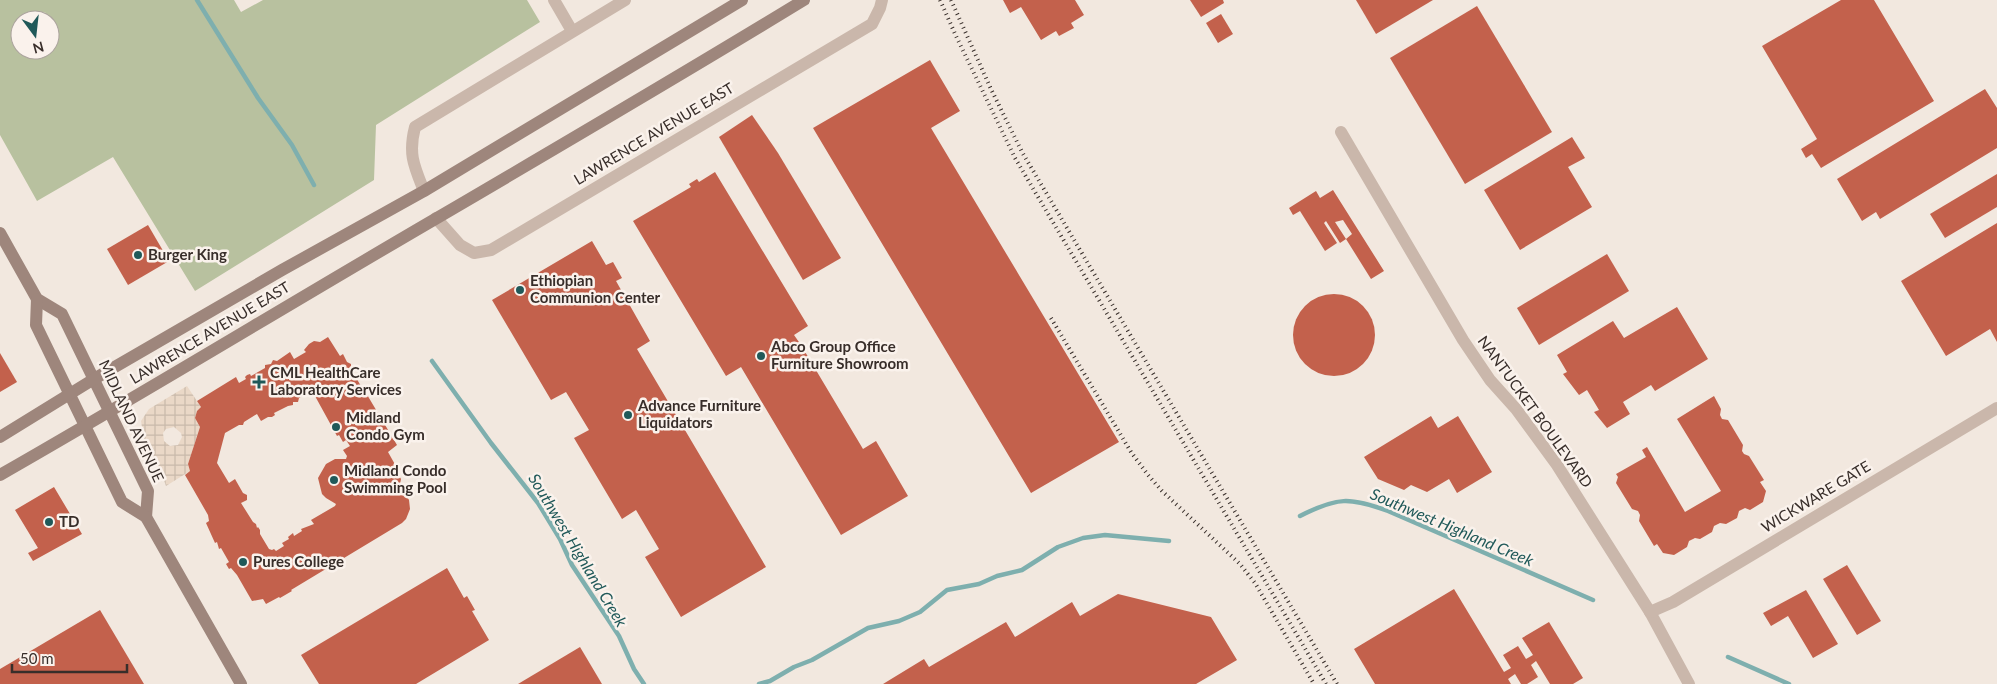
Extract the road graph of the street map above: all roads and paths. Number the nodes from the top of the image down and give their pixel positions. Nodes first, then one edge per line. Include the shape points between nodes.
1 (554, 0) edge
2 (625, 0) edge
3 (742, 0) edge
4 (804, 0) edge
5 (882, 0) edge
6 (572, 31) junction
7 (1341, 132) dead end
8 (424, 191) junction
9 (436, 218) junction
10 (0, 233) edge
11 (37, 299) junction
12 (94, 379) junction
13 (70, 394) junction
14 (1997, 408) edge
15 (110, 411) junction
16 (84, 427) junction
17 (0, 437) edge
18 (0, 475) edge
19 (146, 517) junction
20 (1650, 612) junction
21 (240, 684) edge
22 (1689, 684) edge

1 - 6 street
2 - 6 street
3 - 8 main road, LAWRENCE AVENUE EAST
4 - 9 main road, LAWRENCE AVENUE EAST
5 - 9 street, LAWRENCE AVENUE EAST via 872,24 491,250 474,253 460,245
6 - 8 street via 415,127 411,144 414,166
7 - 20 street, NANTUCKET BOULEVARD via 1468,347 1490,380 1558,465
8 - 12 main road, LAWRENCE AVENUE EAST
9 - 15 main road, LAWRENCE AVENUE EAST
10 - 11 main road, MIDLAND AVENUE
11 - 12 main road, MIDLAND AVENUE via 62,314
11 - 13 main road via 36,325
12 - 13 main road, LAWRENCE AVENUE EAST
12 - 15 main road, MIDLAND AVENUE
13 - 16 main road
13 - 17 main road, LAWRENCE AVENUE EAST
14 - 20 street, WICKWARE GATE via 1673,602
15 - 16 main road, LAWRENCE AVENUE EAST
15 - 19 main road, MIDLAND AVENUE via 148,491
16 - 18 main road, LAWRENCE AVENUE EAST
16 - 19 main road via 122,502
19 - 21 main road
20 - 22 street, NANTUCKET BOULEVARD

